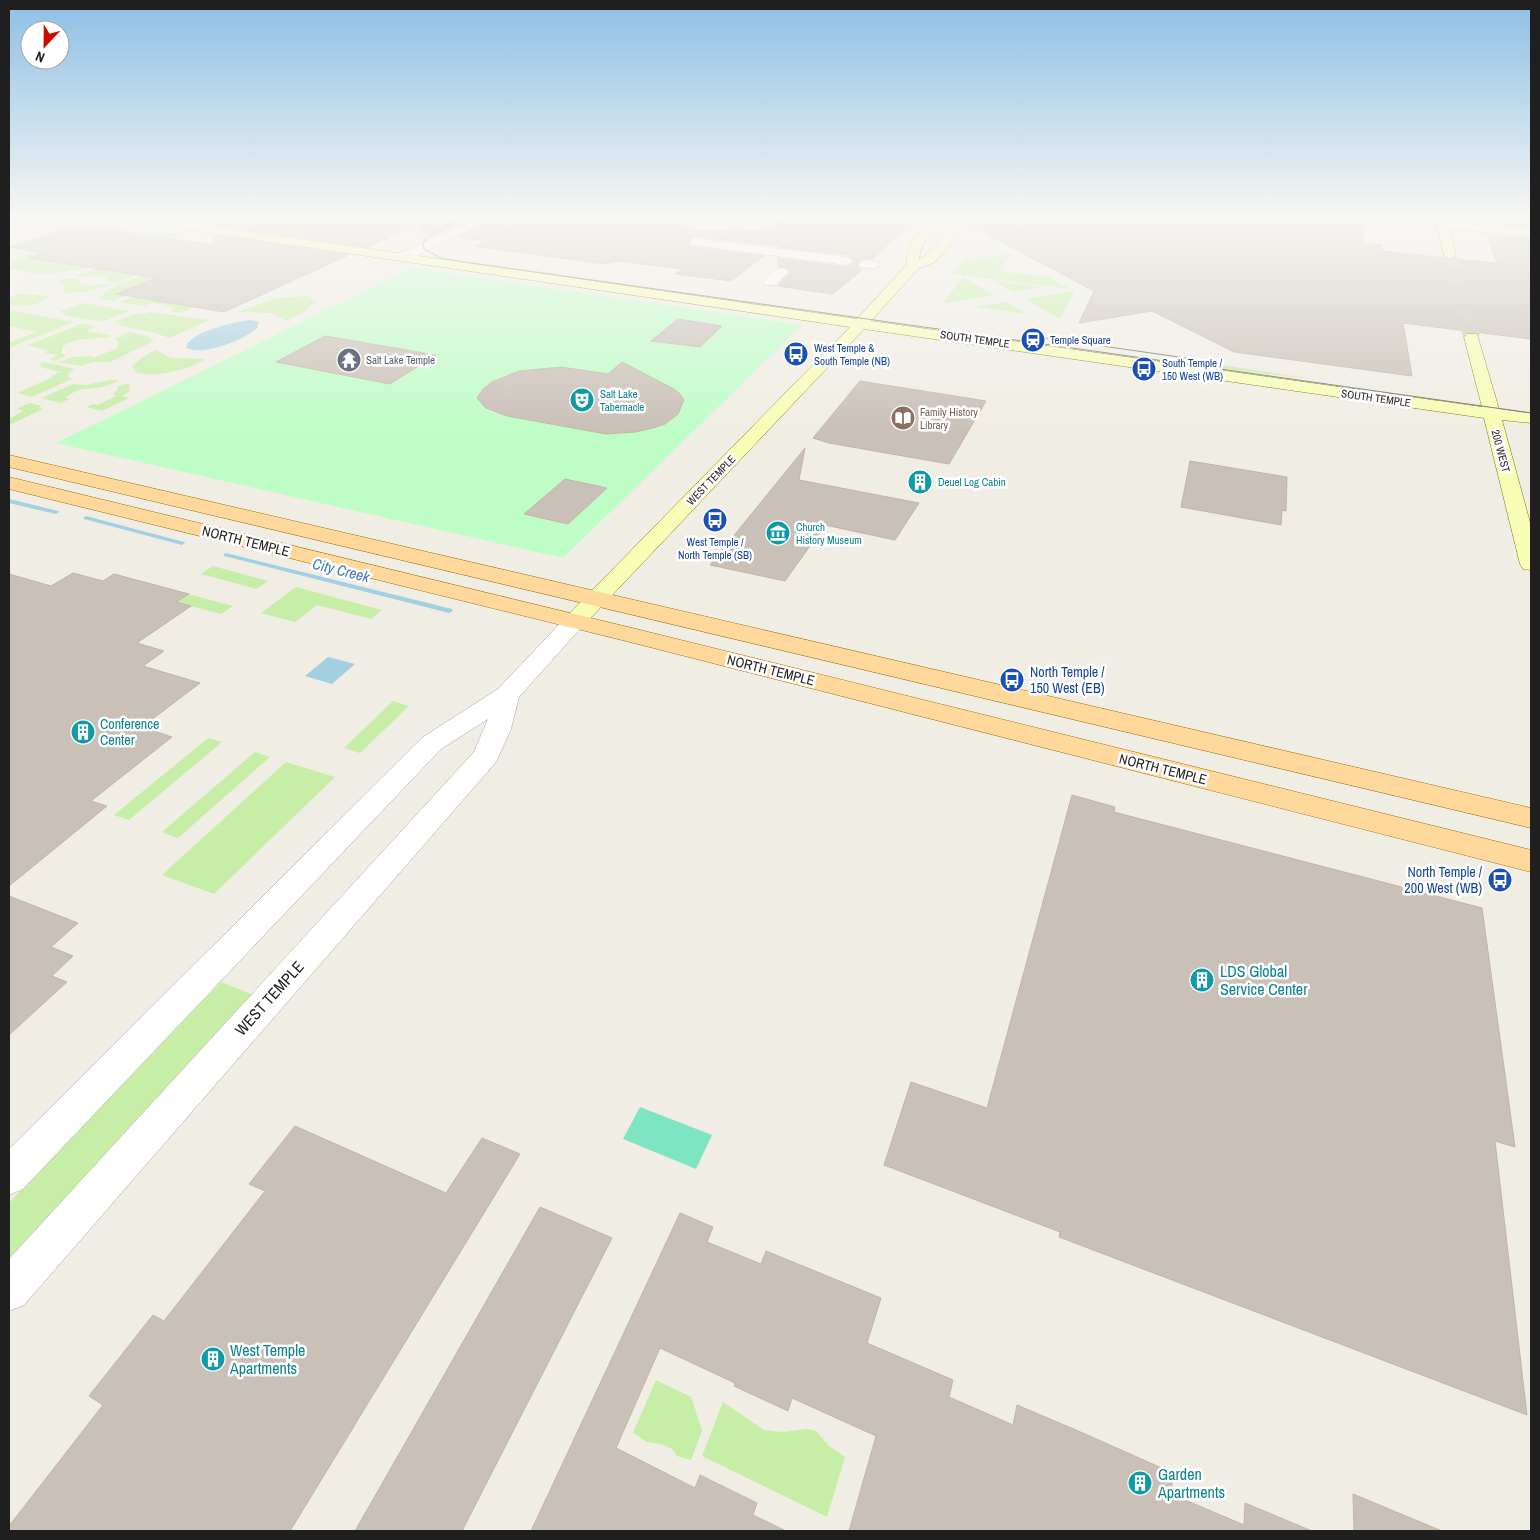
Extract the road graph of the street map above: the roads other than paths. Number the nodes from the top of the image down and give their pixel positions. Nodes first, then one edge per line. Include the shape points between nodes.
1 (661, 289) edge
2 (711, 289) edge
3 (890, 289) edge
4 (785, 299) dead end
5 (864, 314) junction
6 (944, 320) dead end
7 (1472, 337) tunnel mouth
8 (1468, 393) dead end
9 (1486, 395) junction
10 (1504, 397) dead end
11 (1491, 413) junction
12 (1531, 418) edge
13 (9, 461) edge
14 (9, 483) edge
15 (1531, 564) edge
16 (596, 599) junction
17 (575, 621) junction
18 (507, 695) junction
19 (1531, 818) edge
20 (1531, 861) edge
21 (9, 1176) edge
22 (9, 1290) edge

1 - 5 street, SOUTH TEMPLE
2 - 4 street
3 - 5 street, WEST TEMPLE
5 - 6 street, SOUTH TEMPLE
5 - 11 street, SOUTH TEMPLE
5 - 16 street, WEST TEMPLE
7 - 9 street, 200 WEST
8 - 9 street
9 - 10 street
9 - 11 street, 200 WEST
11 - 12 street, SOUTH TEMPLE
11 - 15 street, 200 WEST
13 - 16 main road, NORTH TEMPLE
14 - 17 main road, NORTH TEMPLE
16 - 17 street, WEST TEMPLE
16 - 19 main road, NORTH TEMPLE
17 - 18 street, WEST TEMPLE
17 - 20 main road, NORTH TEMPLE
18 - 21 street, WEST TEMPLE via 432,743
18 - 22 street, WEST TEMPLE via 498,729 486,756

